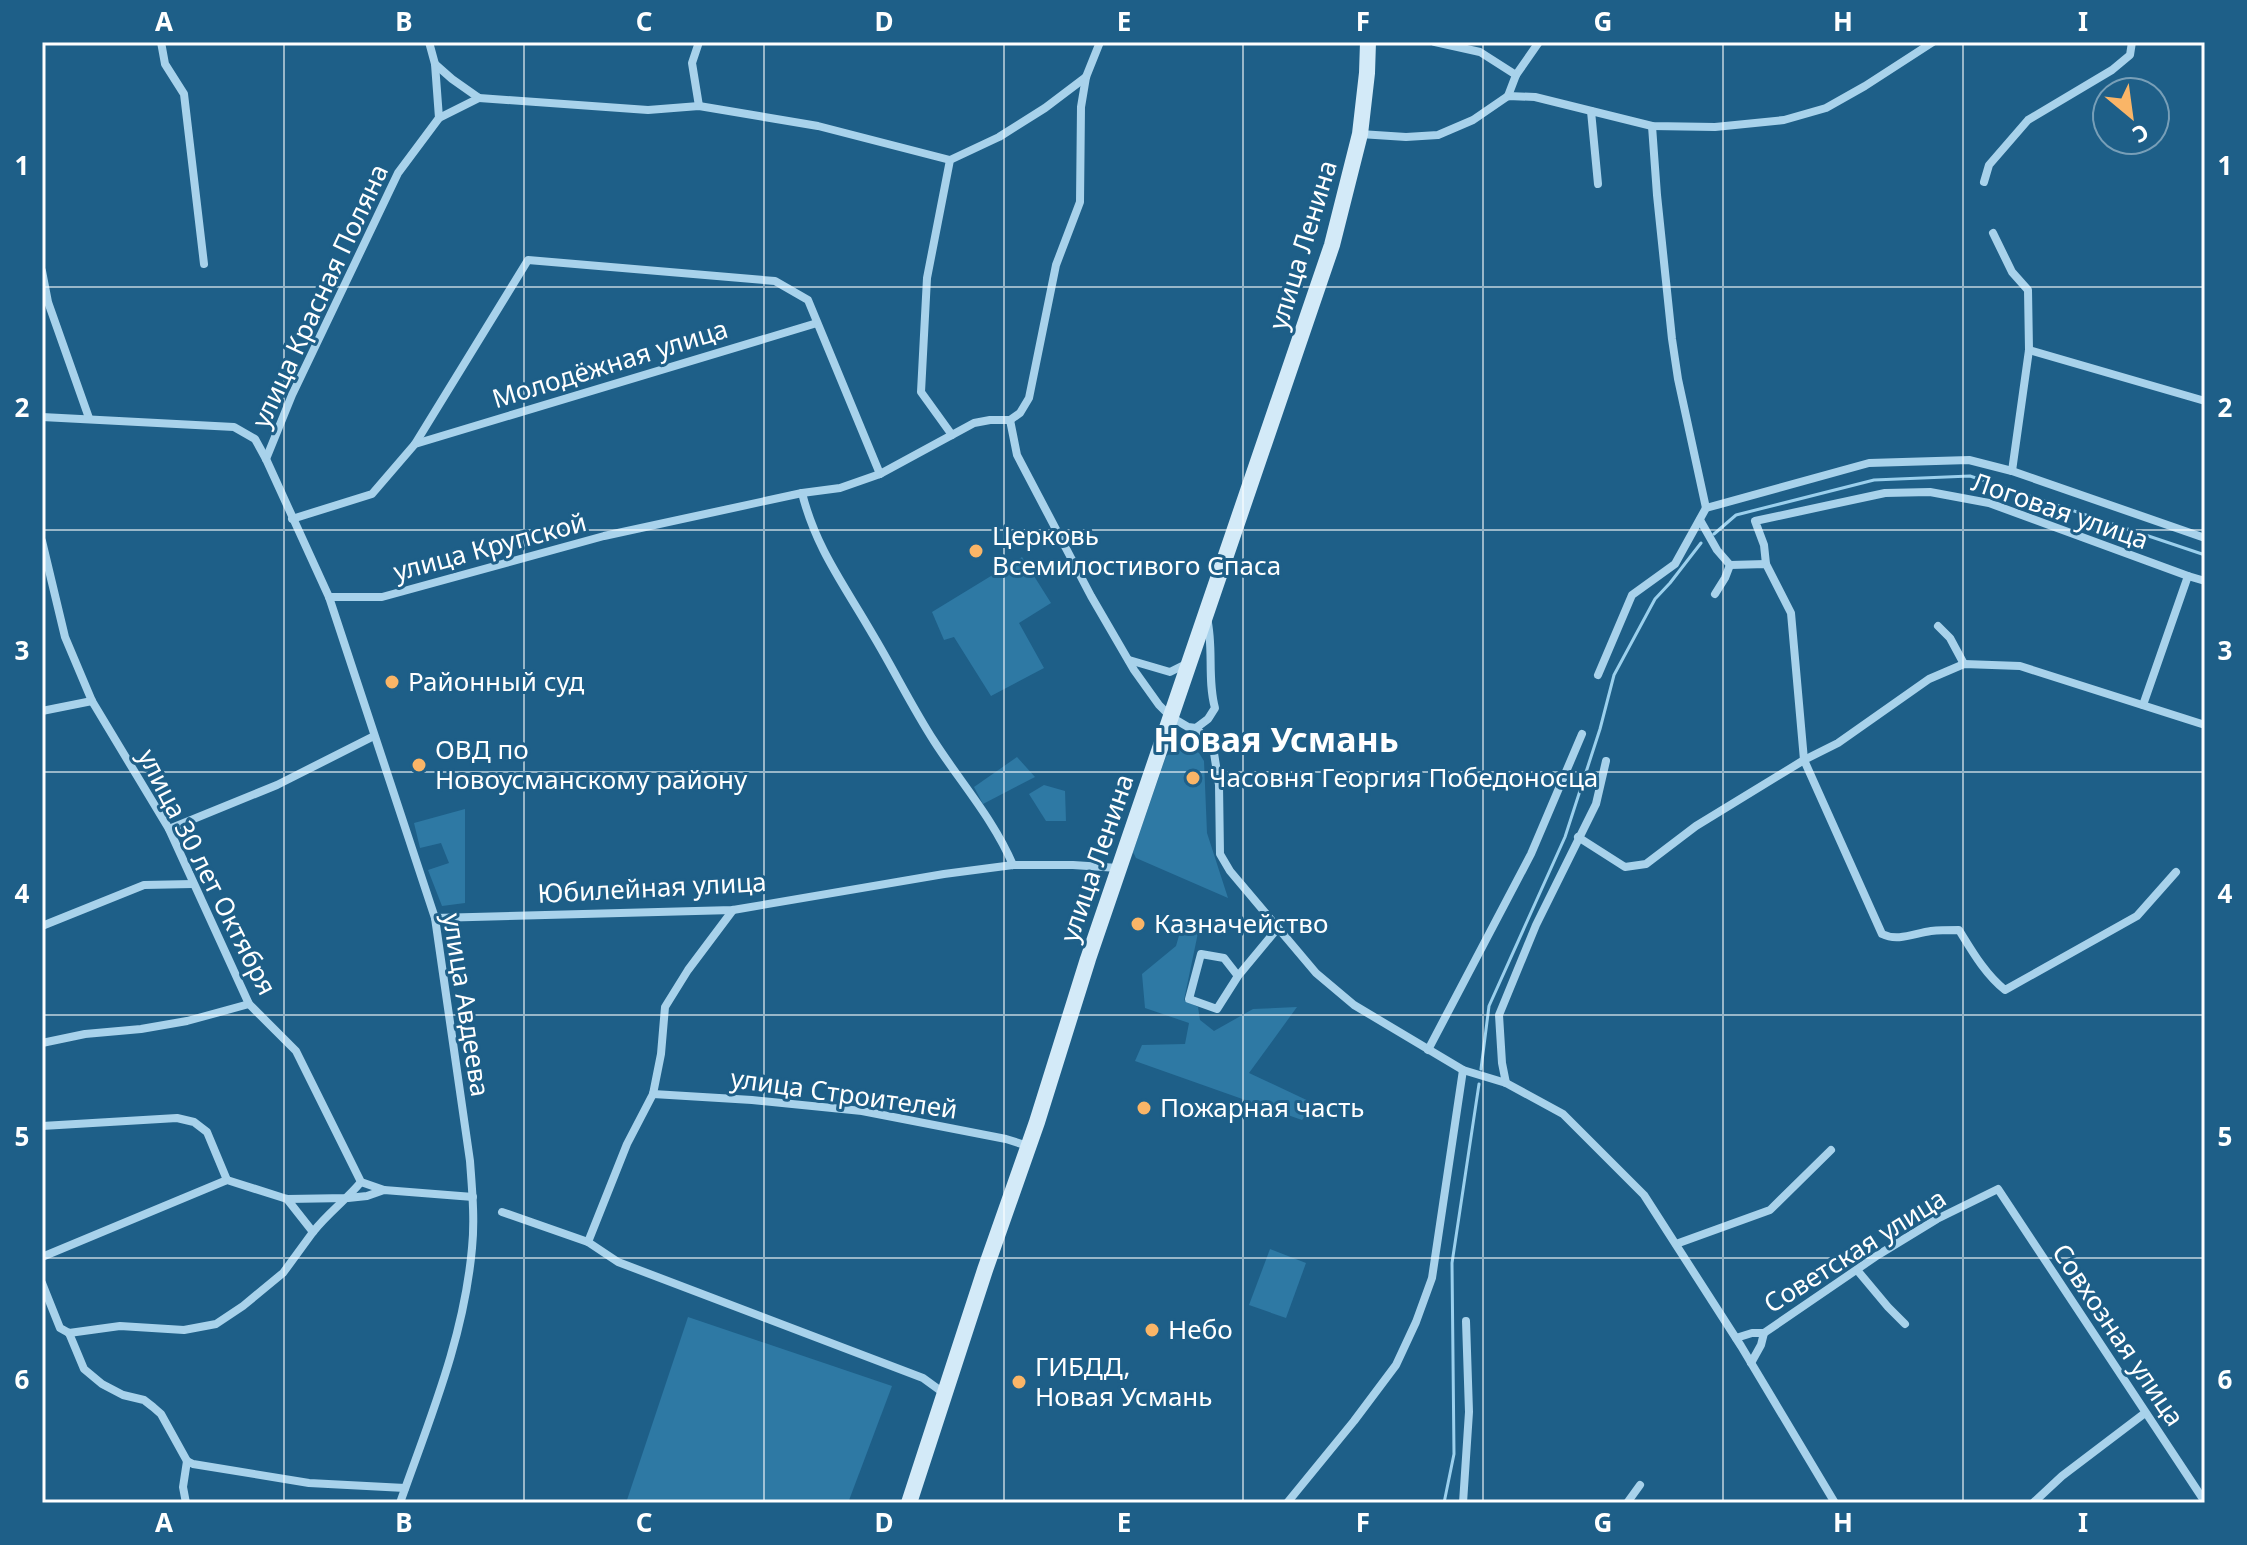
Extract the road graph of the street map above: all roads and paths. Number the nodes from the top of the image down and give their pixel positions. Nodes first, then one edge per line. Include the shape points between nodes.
1 (161, 42) edge
2 (429, 42) edge
3 (699, 42) edge
4 (1100, 42) edge
5 (1368, 42) edge
6 (1435, 42) edge
7 (1539, 42) edge
8 (1933, 42) edge
9 (2132, 42) edge
10 (435, 64) junction
11 (1516, 75) junction
12 (1086, 77) junction
13 (1508, 96) junction
14 (479, 98) junction
15 (699, 106) junction
16 (1591, 111) junction
17 (439, 118) junction
18 (1652, 126) junction
19 (1360, 134) junction
20 (950, 160) junction
21 (1984, 182) dead end
22 (1598, 184) dead end
23 (1993, 233) dead end
24 (204, 264) dead end
25 (42, 271) edge
26 (817, 323) junction
27 (2029, 350) junction
28 (2205, 401) edge
29 (42, 417) edge
30 (89, 418) junction
31 (1010, 420) junction
32 (952, 435) junction
33 (415, 444) junction
34 (266, 459) junction
35 (2012, 471) junction
36 (880, 474) junction
37 (802, 493) junction
38 (1706, 508) junction
39 (292, 519) junction
40 (1700, 520) junction
41 (2205, 538) edge
42 (42, 541) edge
43 (1766, 564) junction
44 (1730, 565) junction
45 (2188, 576) junction
46 (2205, 581) edge
47 (1715, 594) dead end
48 (329, 597) junction
49 (1206, 612) junction
50 (1938, 626) dead end
51 (1129, 660) junction
52 (1189, 662) junction
53 (1964, 664) junction
54 (1598, 675) dead end
55 (92, 701) junction
56 (2143, 705) junction
57 (42, 711) edge
58 (1171, 717) junction
59 (2205, 725) edge
60 (1196, 728) junction
61 (1582, 734) dead end
62 (374, 736) junction
63 (1804, 760) junction
64 (1606, 761) dead end
65 (169, 829) junction
66 (1578, 837) junction
67 (1013, 865) junction
68 (1118, 868) junction
69 (2176, 872) dead end
70 (193, 884) junction
71 (733, 910) junction
72 (435, 918) junction
73 (42, 926) edge
74 (1277, 929) junction
75 (1238, 976) junction
76 (249, 1004) junction
77 (42, 1043) edge
78 (1428, 1050) junction
79 (1463, 1070) junction
80 (1506, 1083) junction
81 (653, 1094) junction
82 (42, 1126) edge
83 (1028, 1146) junction
84 (1831, 1150) dead end
85 (227, 1180) junction
86 (361, 1182) junction
87 (1998, 1189) joint
88 (384, 1190) junction
89 (473, 1197) junction
90 (348, 1198) junction
91 (287, 1199) junction
92 (502, 1212) dead end
93 (313, 1232) junction
94 (588, 1242) junction
95 (1676, 1244) junction
96 (42, 1257) edge
97 (1857, 1270) junction
98 (42, 1283) edge
99 (1466, 1321) dead end
100 (1905, 1324) dead end
101 (69, 1333) junction
102 (1764, 1333) junction
103 (1736, 1338) junction
104 (1751, 1363) junction
105 (946, 1395) junction
106 (2145, 1413) junction
107 (187, 1461) junction
108 (1640, 1485) dead end
109 (405, 1488) junction
110 (2205, 1502) edge
111 (186, 1503) edge
112 (400, 1503) edge
113 (909, 1503) edge
114 (1287, 1503) edge
115 (1463, 1503) edge
116 (1627, 1503) edge
117 (1835, 1503) edge
118 (2033, 1503) edge

1 - 24 street via 165,64 184,94
2 - 10 street
3 - 15 street via 692,63
4 - 12 street
5 - 19 main road, улица Ленина
6 - 11 street via 1480,52
7 - 11 street
8 - 18 street via 1826,108 1784,120
9 - 21 street via 2130,55 2112,70 2028,120 1989,165
10 - 14 street
10 - 17 street
11 - 13 street
12 - 20 street via 999,137
12 - 31 street via 1080,202 1056,265 1029,398
13 - 16 street
13 - 19 street via 1438,135
14 - 15 street via 648,110
14 - 17 street
15 - 20 street via 818,126
16 - 18 street
16 - 22 street
17 - 34 street, улица Красная Поляна via 398,173
18 - 38 street via 1674,353
19 - 49 main road, улица Ленина via 1319,286
20 - 32 street via 927,278 921,392
23 - 27 street via 2012,272 2028,290
25 - 30 street
26 - 33 street, Молодёжная улица
26 - 33 street, Молодёжная улица via 808,300 775,281 528,260
26 - 36 street, Молодёжная улица
27 - 28 street
27 - 35 street
29 - 30 street
30 - 34 street via 234,427 255,439
31 - 32 street, улица Крупской via 974,423
31 - 51 street via 1017,455
32 - 36 street, улица Крупской
33 - 39 street, Молодёжная улица via 372,494
34 - 39 street
35 - 38 street via 1969,460 1869,463
35 - 41 street
36 - 37 street, улица Крупской via 840,488
37 - 48 street, улица Крупской via 604,536 382,597
37 - 67 street via 819,545
38 - 40 street
39 - 48 street
40 - 44 street
40 - 54 street via 1675,564 1632,595
42 - 55 street, улица 30 лет Октября via 65,637
43 - 44 street
43 - 45 street, Логовая улица via 1755,521 1885,493 1930,492 1989,503
43 - 63 street, Логовая улица via 1791,613
44 - 47 street
45 - 46 street, Логовая улица
45 - 56 street
48 - 62 street
49 - 52 main road, улица Ленина
49 - 60 street via 1215,708
50 - 53 street
51 - 52 street via 1170,672
51 - 58 street
52 - 58 main road, улица Ленина
53 - 56 street via 2020,666
53 - 63 street via 1929,679 1838,743
55 - 57 street
55 - 65 street, улица 30 лет Октября
56 - 59 street
58 - 60 street
58 - 68 main road, улица Ленина
60 - 74 street via 1214,753 1220,854
61 - 78 street via 1531,854
62 - 65 street via 277,785
62 - 72 street, улица Авдеева
63 - 66 street via 1696,826 1646,864 1625,867
63 - 69 street, Логовая улица via 1882,934 1888,938 1959,930 2005,990 2137,916
64 - 66 street via 1596,804
65 - 70 street, улица 30 лет Октября
66 - 80 street via 1499,1015
67 - 68 street
67 - 71 street, Юбилейная улица
68 - 83 main road, улица Ленина
70 - 73 street via 144,885
70 - 76 street, улица 30 лет Октября
71 - 72 street, Юбилейная улица
71 - 81 street via 665,1007
72 - 89 street, улица Авдеева
74 - 75 street
74 - 78 street via 1354,1005
75 - 75 street via 1224,958 1201,954 1189,999 1217,1009
76 - 77 street via 187,1021
76 - 86 street, улица 30 лет Октября via 296,1051
78 - 79 street
79 - 80 street
79 - 114 street via 1432,1278 1416,1322 1388,1376
80 - 95 street via 1563,1114 1644,1195
81 - 83 street, улица Строителей via 862,1111
81 - 94 street
82 - 85 street via 177,1118 194,1122 207,1132
83 - 105 main road, улица Ленина
84 - 95 street via 1770,1210
85 - 91 street
85 - 96 street
86 - 88 street
86 - 90 street
87 - 97 street, Советская улица via 1937,1219
87 - 106 street, Совхозная улица
88 - 89 street
88 - 90 street
89 - 109 street, улица Авдеева via 473,1246 463,1313
90 - 91 street
90 - 93 street
91 - 93 street
92 - 94 street
93 - 101 street via 283,1273 216,1324 184,1330 120,1326
94 - 105 street via 618,1262 923,1378
95 - 103 street
97 - 100 street
97 - 102 street, Советская улица
98 - 101 street via 60,1328
99 - 115 street via 1469,1412
101 - 107 street via 84,1369 161,1414
102 - 103 street
102 - 104 street, Советская улица
103 - 104 street
104 - 117 street
105 - 113 main road, улица Ленина
106 - 110 street, Совхозная улица
106 - 118 street
107 - 109 street via 309,1483
107 - 111 street
108 - 116 street
109 - 112 street, улица Авдеева

